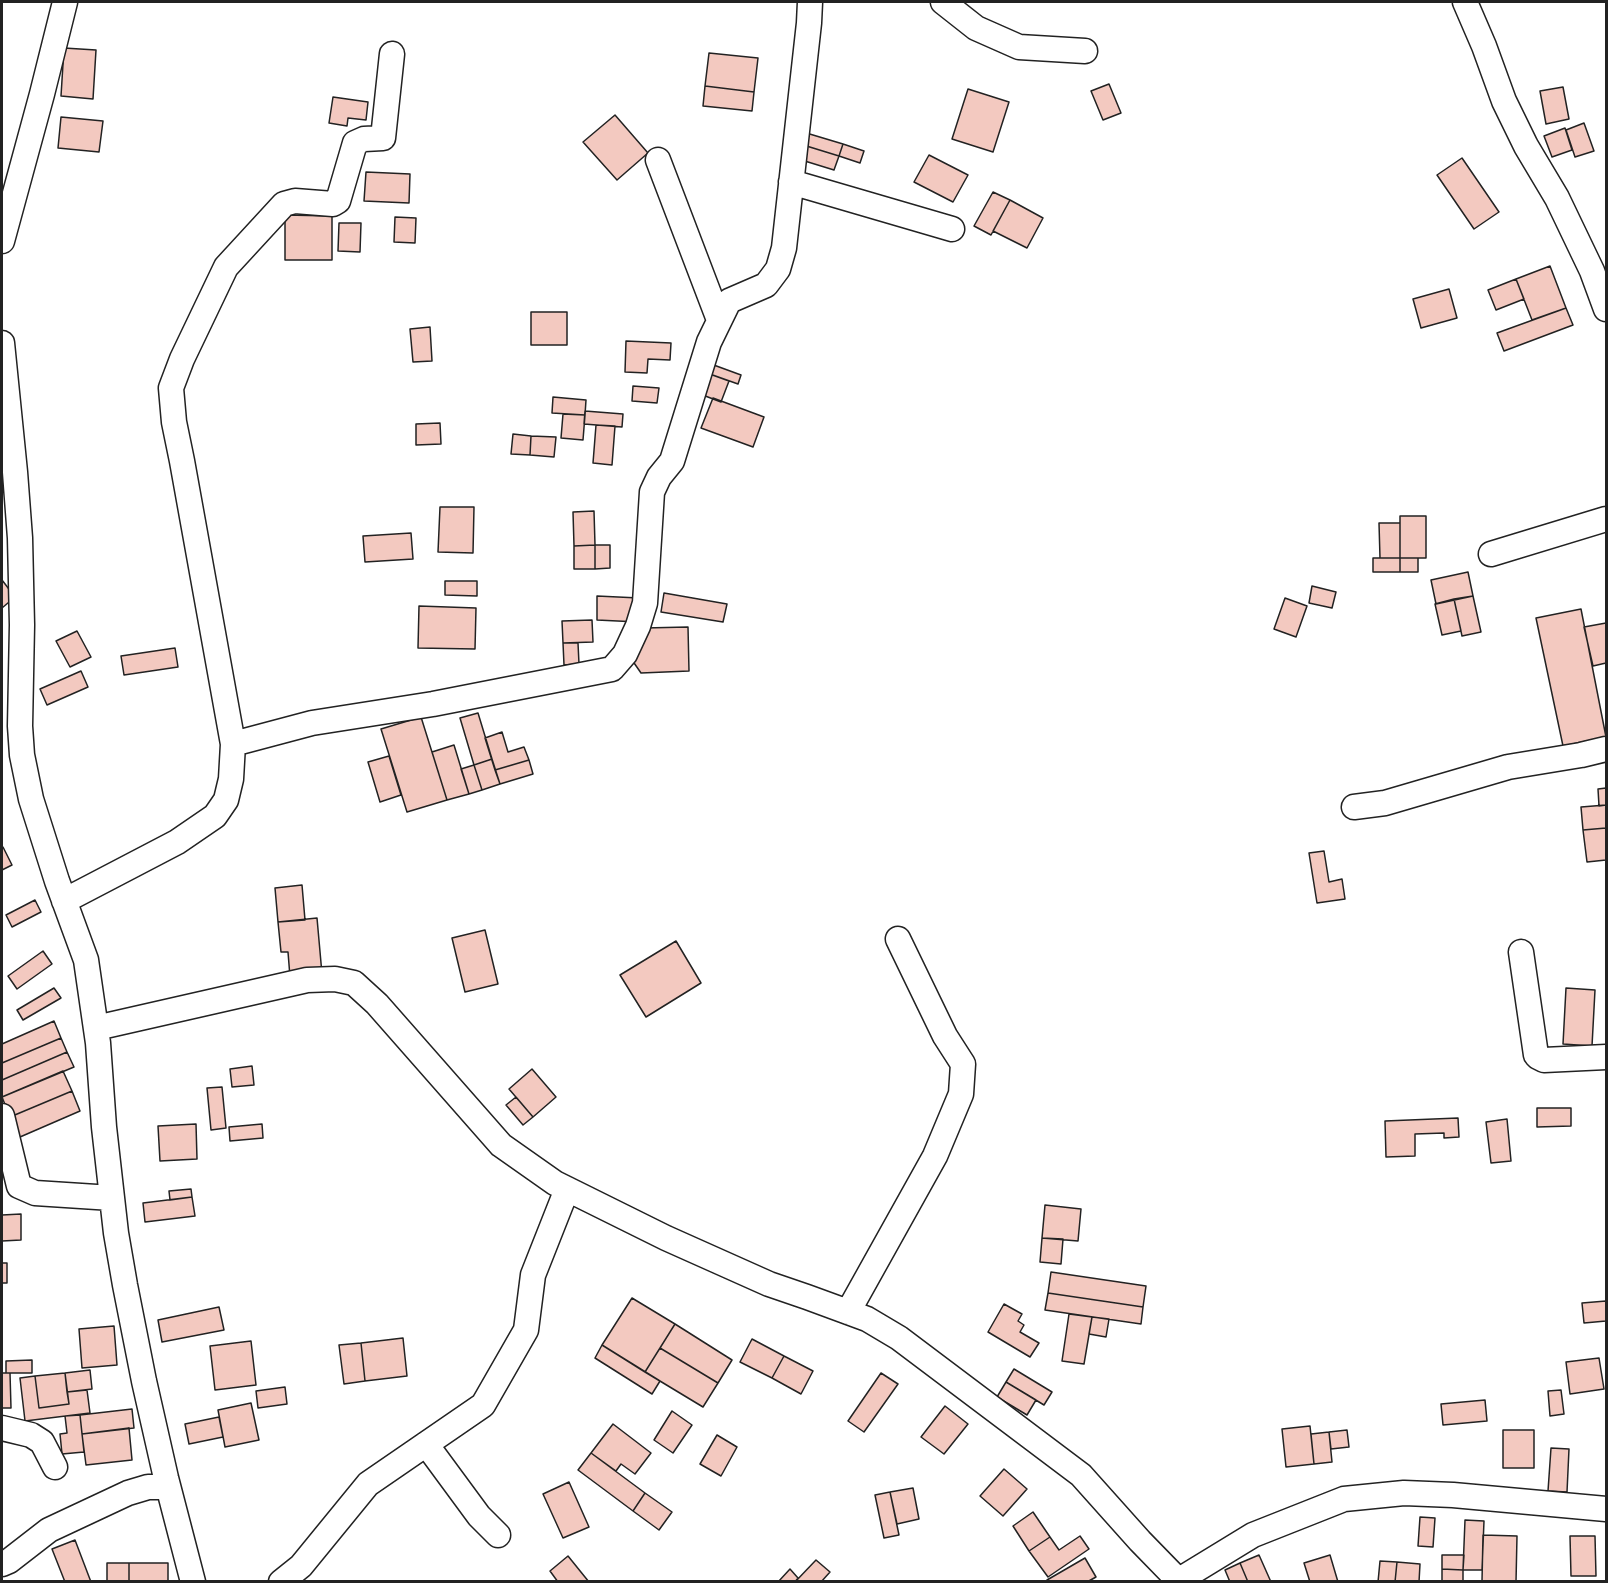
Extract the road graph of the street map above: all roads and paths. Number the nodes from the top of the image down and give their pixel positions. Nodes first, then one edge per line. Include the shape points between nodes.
1 (65, 2) edge
2 (810, 2) edge
3 (943, 2) edge
4 (1465, 2) edge
5 (1085, 51) dead end
6 (392, 54) dead end
7 (658, 160) dead end
8 (791, 182) junction
9 (952, 230) dead end
10 (2, 241) edge
11 (1606, 309) edge
12 (719, 320) junction
13 (2, 343) edge
14 (4, 382) edge
15 (1606, 519) edge
16 (1491, 554) dead end
17 (233, 744) junction
18 (1606, 748) edge
19 (1354, 807) dead end
20 (64, 901) junction
21 (898, 939) dead end
22 (1521, 952) dead end
23 (96, 1028) junction
24 (1606, 1057) edge
25 (2, 1116) edge
26 (567, 1189) junction
27 (112, 1198) junction
28 (848, 1312) junction
29 (2, 1428) edge
30 (426, 1444) junction
31 (55, 1467) dead end
32 (168, 1487) junction
33 (1606, 1509) edge
34 (498, 1535) dead end
35 (2, 1564) edge
36 (193, 1581) edge
37 (281, 1581) edge
38 (1177, 1581) edge

1 - 10 street
2 - 8 street
3 - 5 street via 976,28 1019,47
4 - 11 street via 1504,101 1592,271
6 - 17 street via 383,138 355,143 338,201 284,204 226,267 171,388
7 - 12 street
8 - 9 street
8 - 12 street via 778,269 766,285 729,301
12 - 17 street via 672,461 658,477 652,492 645,603 625,654 612,669 312,723
13 - 14 street
14 - 20 street via 20,538 22,755 31,799
15 - 16 street
17 - 20 street via 226,800 215,816 177,842
18 - 19 street via 1508,767 1385,803
20 - 23 street via 86,960
21 - 28 street via 945,1036 963,1064 961,1094 935,1156
22 - 24 street via 1538,1058
23 - 26 street via 307,980 354,983 501,1144
23 - 27 street
25 - 27 street via 19,1186 34,1193
26 - 28 street via 769,1284
26 - 30 street via 533,1275 526,1329 483,1405
27 - 32 street via 125,1286
28 - 38 street via 899,1338 1081,1475
29 - 31 street via 42,1442
30 - 34 street via 479,1516
30 - 37 street via 368,1484 301,1566
32 - 35 street via 128,1493 50,1530
32 - 36 street
33 - 38 street via 1404,1493 1344,1499 1252,1535

